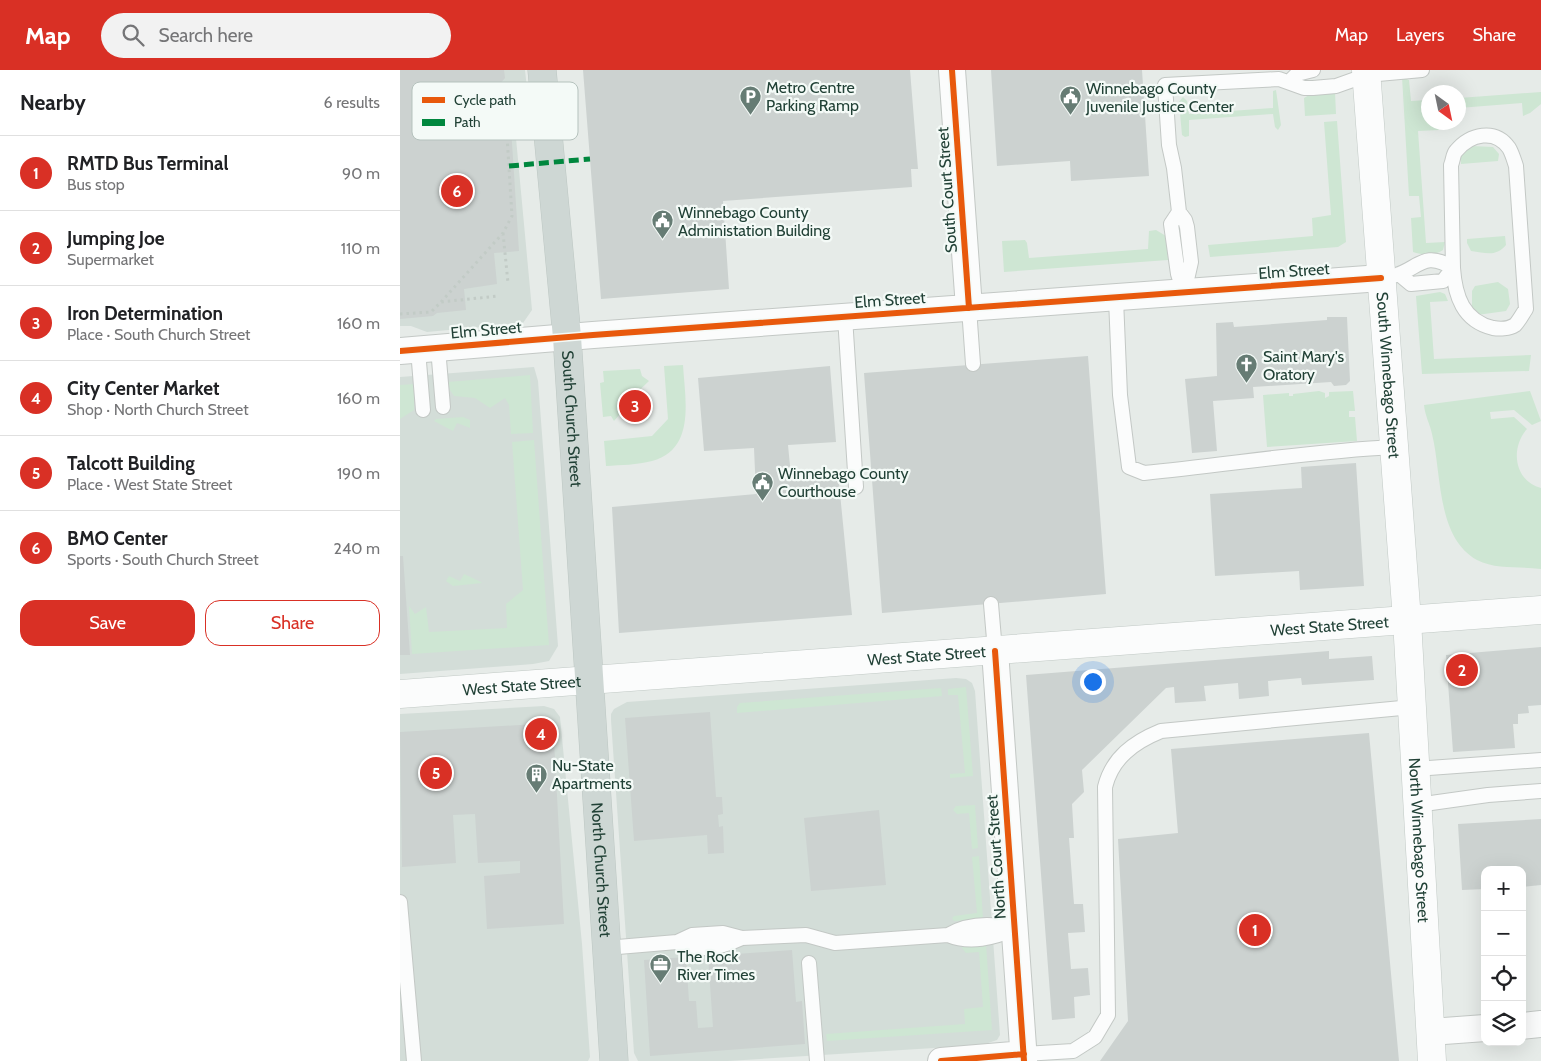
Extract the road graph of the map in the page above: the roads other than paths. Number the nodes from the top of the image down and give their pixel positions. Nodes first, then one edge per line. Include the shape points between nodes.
1 (952, 70) edge
2 (1314, 70) edge
3 (1422, 70) edge
4 (1360, 72) edge
5 (1290, 81) junction
6 (549, 140) edge
7 (1453, 268) junction
8 (1390, 276) junction
9 (1184, 293) junction
10 (1116, 299) junction
11 (969, 308) junction
12 (845, 317) junction
13 (567, 337) junction
14 (419, 349) edge
15 (973, 364) dead end
16 (443, 407) dead end
17 (423, 410) dead end
18 (1394, 447) junction
19 (856, 487) dead end
20 (991, 604) dead end
21 (1541, 610) edge
22 (1407, 620) junction
23 (995, 651) junction
24 (588, 679) junction
25 (400, 694) edge
26 (1412, 707) junction
27 (1541, 760) edge
28 (1415, 769) junction
29 (1541, 791) edge
30 (1417, 805) junction
31 (400, 902) edge
32 (1015, 930) junction
33 (606, 948) junction
34 (809, 963) dead end
35 (1541, 1024) edge
36 (1526, 1026) edge
37 (1481, 1028) edge
38 (1430, 1032) junction
39 (1024, 1057) edge
40 (414, 1061) edge
41 (614, 1061) edge
42 (817, 1061) edge
43 (941, 1061) edge
44 (1432, 1061) edge

1 - 11 street, South Court Street
2 - 5 lane via 1302,72
3 - 4 lane
4 - 5 lane via 1336,86 1304,88
4 - 8 main road, South Winnebago Street
5 - 9 lane via 1165,86 1169,145 1179,212 1188,227 1191,262
6 - 13 main road, South Church Street
7 - 7 lane via 1451,166 1455,152 1482,134 1495,136 1508,147 1516,166 1526,309 1515,325 1500,329 1469,318 1454,281
7 - 8 lane via 1440,260 1416,263
7 - 8 lane via 1443,281 1411,284
8 - 9 street, Elm Street
8 - 18 main road, South Winnebago Street
9 - 10 street, Elm Street
10 - 11 street, Elm Street
10 - 18 lane via 1120,395 1129,467 1144,473
11 - 12 street, Elm Street
11 - 15 lane
12 - 13 street, Elm Street
12 - 19 lane
13 - 14 street, Elm Street
13 - 24 main road, South Church Street
14 - 16 lane
14 - 17 lane
18 - 22 main road, South Winnebago Street
20 - 23 lane
21 - 22 main road, West State Street
22 - 23 main road, West State Street
22 - 26 main road, North Winnebago Street
23 - 24 main road, West State Street
23 - 32 street, North Court Street
24 - 25 main road, West State Street
24 - 33 main road, North Church Street
26 - 28 main road, North Winnebago Street
26 - 39 lane via 1161,732 1128,749 1108,775 1105,787 1108,1015 1095,1037 1073,1052
27 - 28 lane
28 - 30 main road, North Winnebago Street
29 - 30 lane
30 - 38 main road, North Winnebago Street
31 - 40 lane
32 - 33 lane via 976,939 960,940 948,935 835,943 806,935 742,938 723,933 692,935 677,942
32 - 39 street, North Court Street
33 - 41 main road, North Church Street
34 - 42 lane
35 - 36 street
37 - 38 street
38 - 44 main road, North Winnebago Street
39 - 43 street

